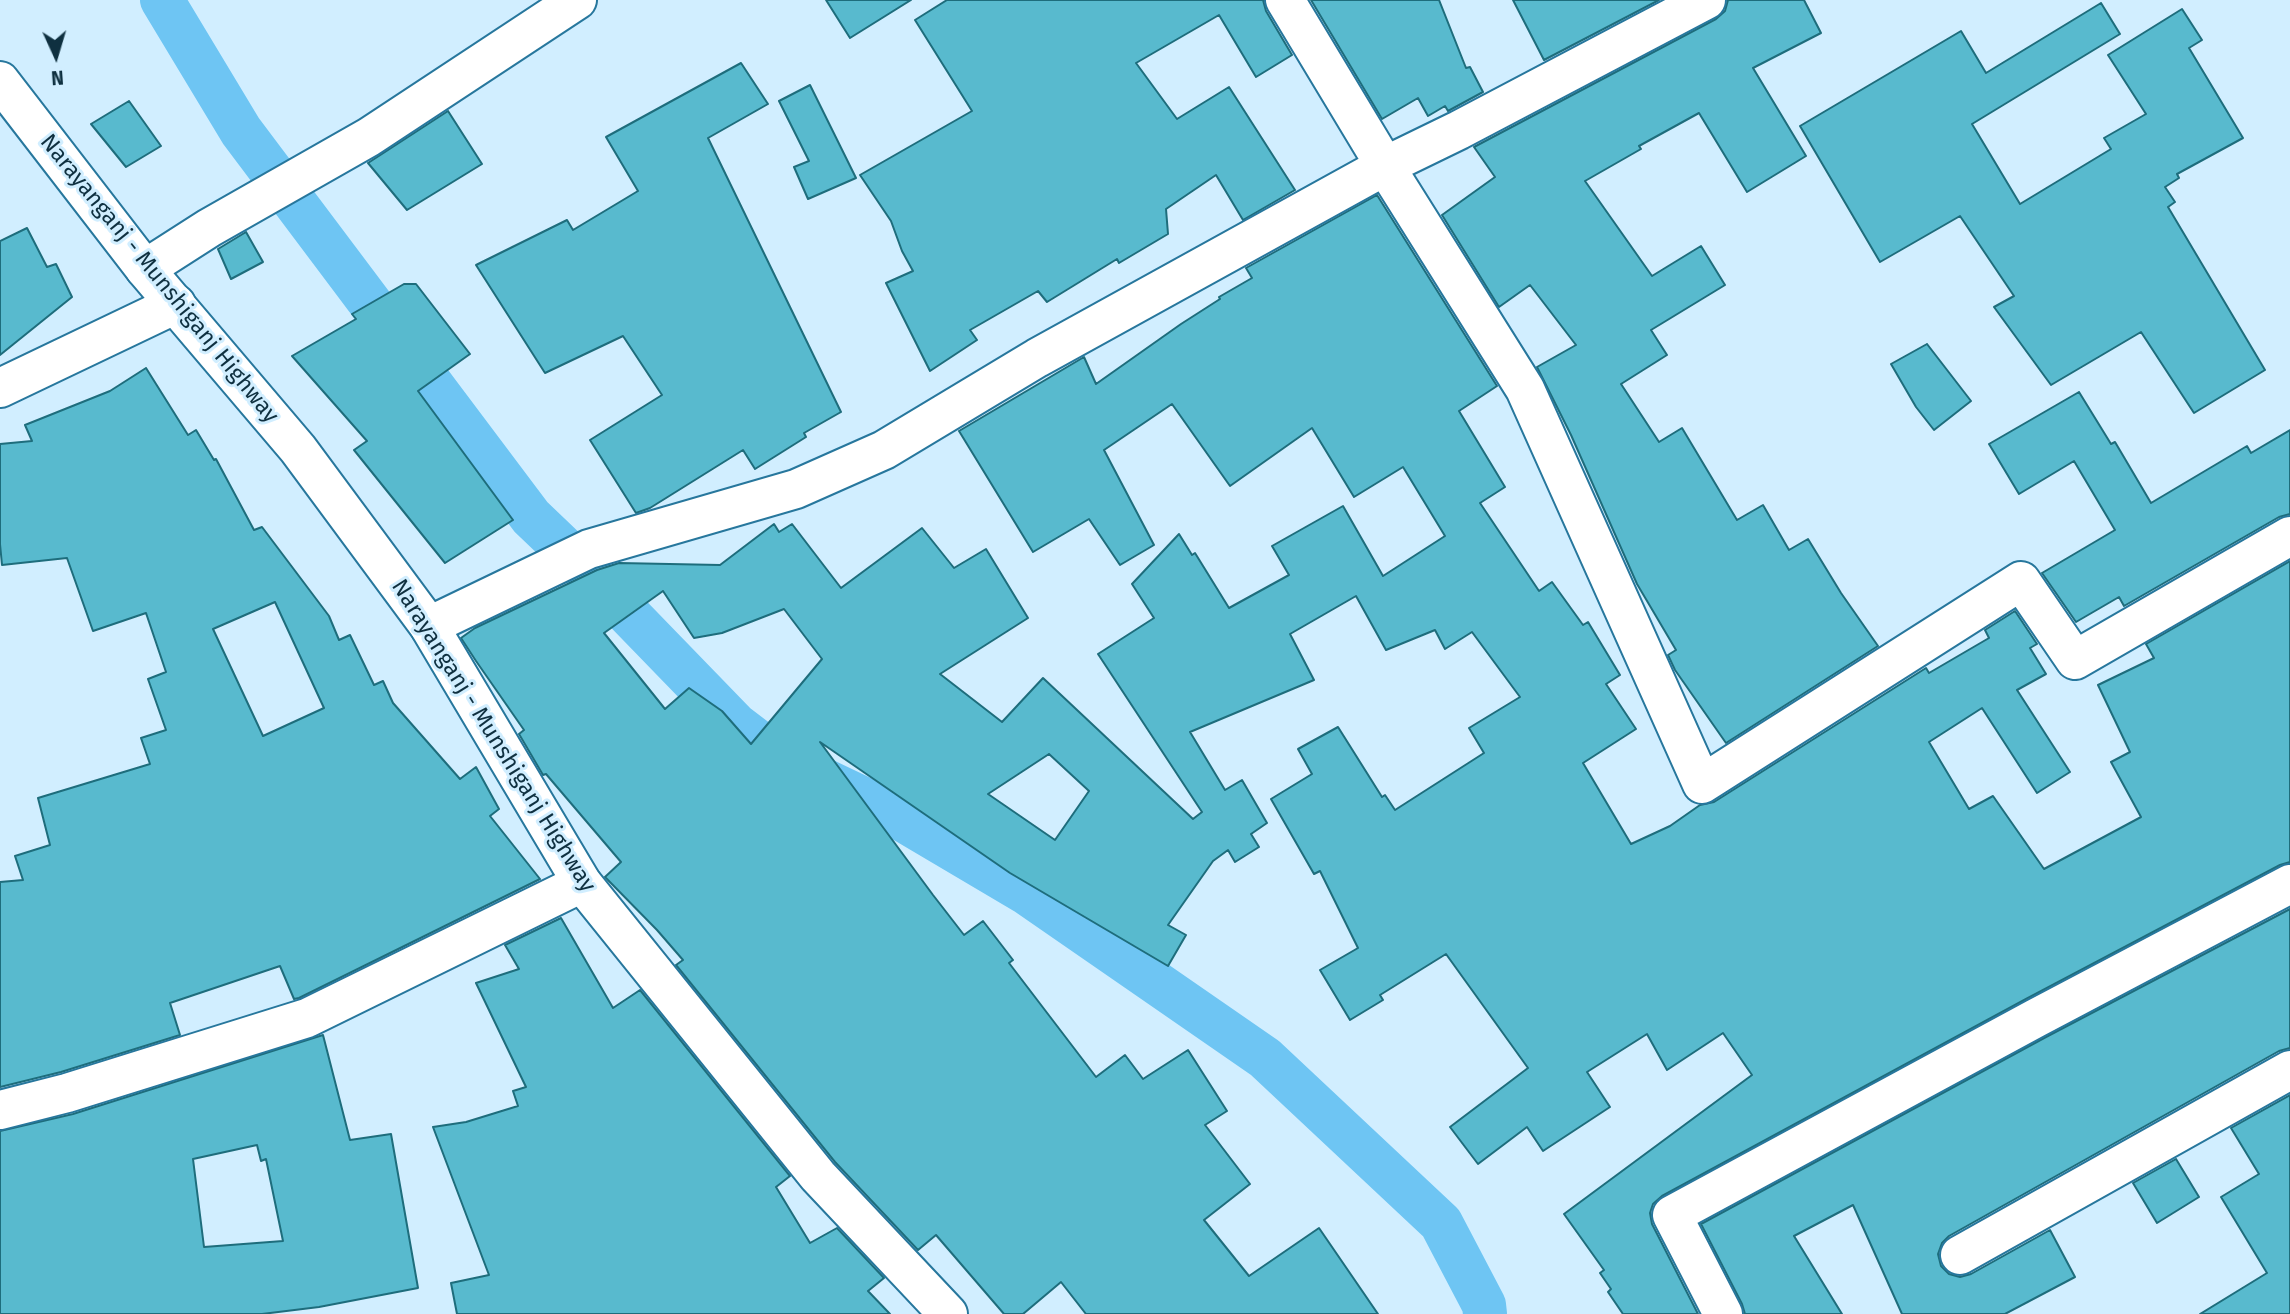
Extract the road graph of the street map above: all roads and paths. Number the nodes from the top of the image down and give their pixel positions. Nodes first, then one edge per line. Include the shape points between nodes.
1 (577, 0) edge
2 (1285, 0) edge
3 (1706, 0) edge
4 (0, 81) edge
5 (1385, 166) junction
6 (145, 269) junction
7 (176, 304) junction
8 (0, 388) edge
9 (2290, 536) edge
10 (429, 626) junction
11 (582, 883) junction
12 (2290, 884) edge
13 (2290, 1070) edge
14 (0, 1110) edge
15 (1960, 1255) dead end
16 (948, 1314) edge
17 (1723, 1314) edge

1 - 6 street via 369,137
2 - 5 street
3 - 5 street
4 - 6 street, Narayanganj - Munshiganj Highway
5 - 9 street via 1525,389 1702,784 2021,581 2075,660
5 - 10 street via 1037,358 884,450 796,489 589,549
6 - 7 street, Narayanganj - Munshiganj Highway
7 - 8 street
7 - 10 street, Narayanganj - Munshiganj Highway via 298,449
10 - 11 street, Narayanganj - Munshiganj Highway
11 - 14 street via 307,1017
11 - 16 street, Narayanganj - Munshiganj Highway via 818,1177
12 - 17 street via 1672,1216
13 - 15 street

